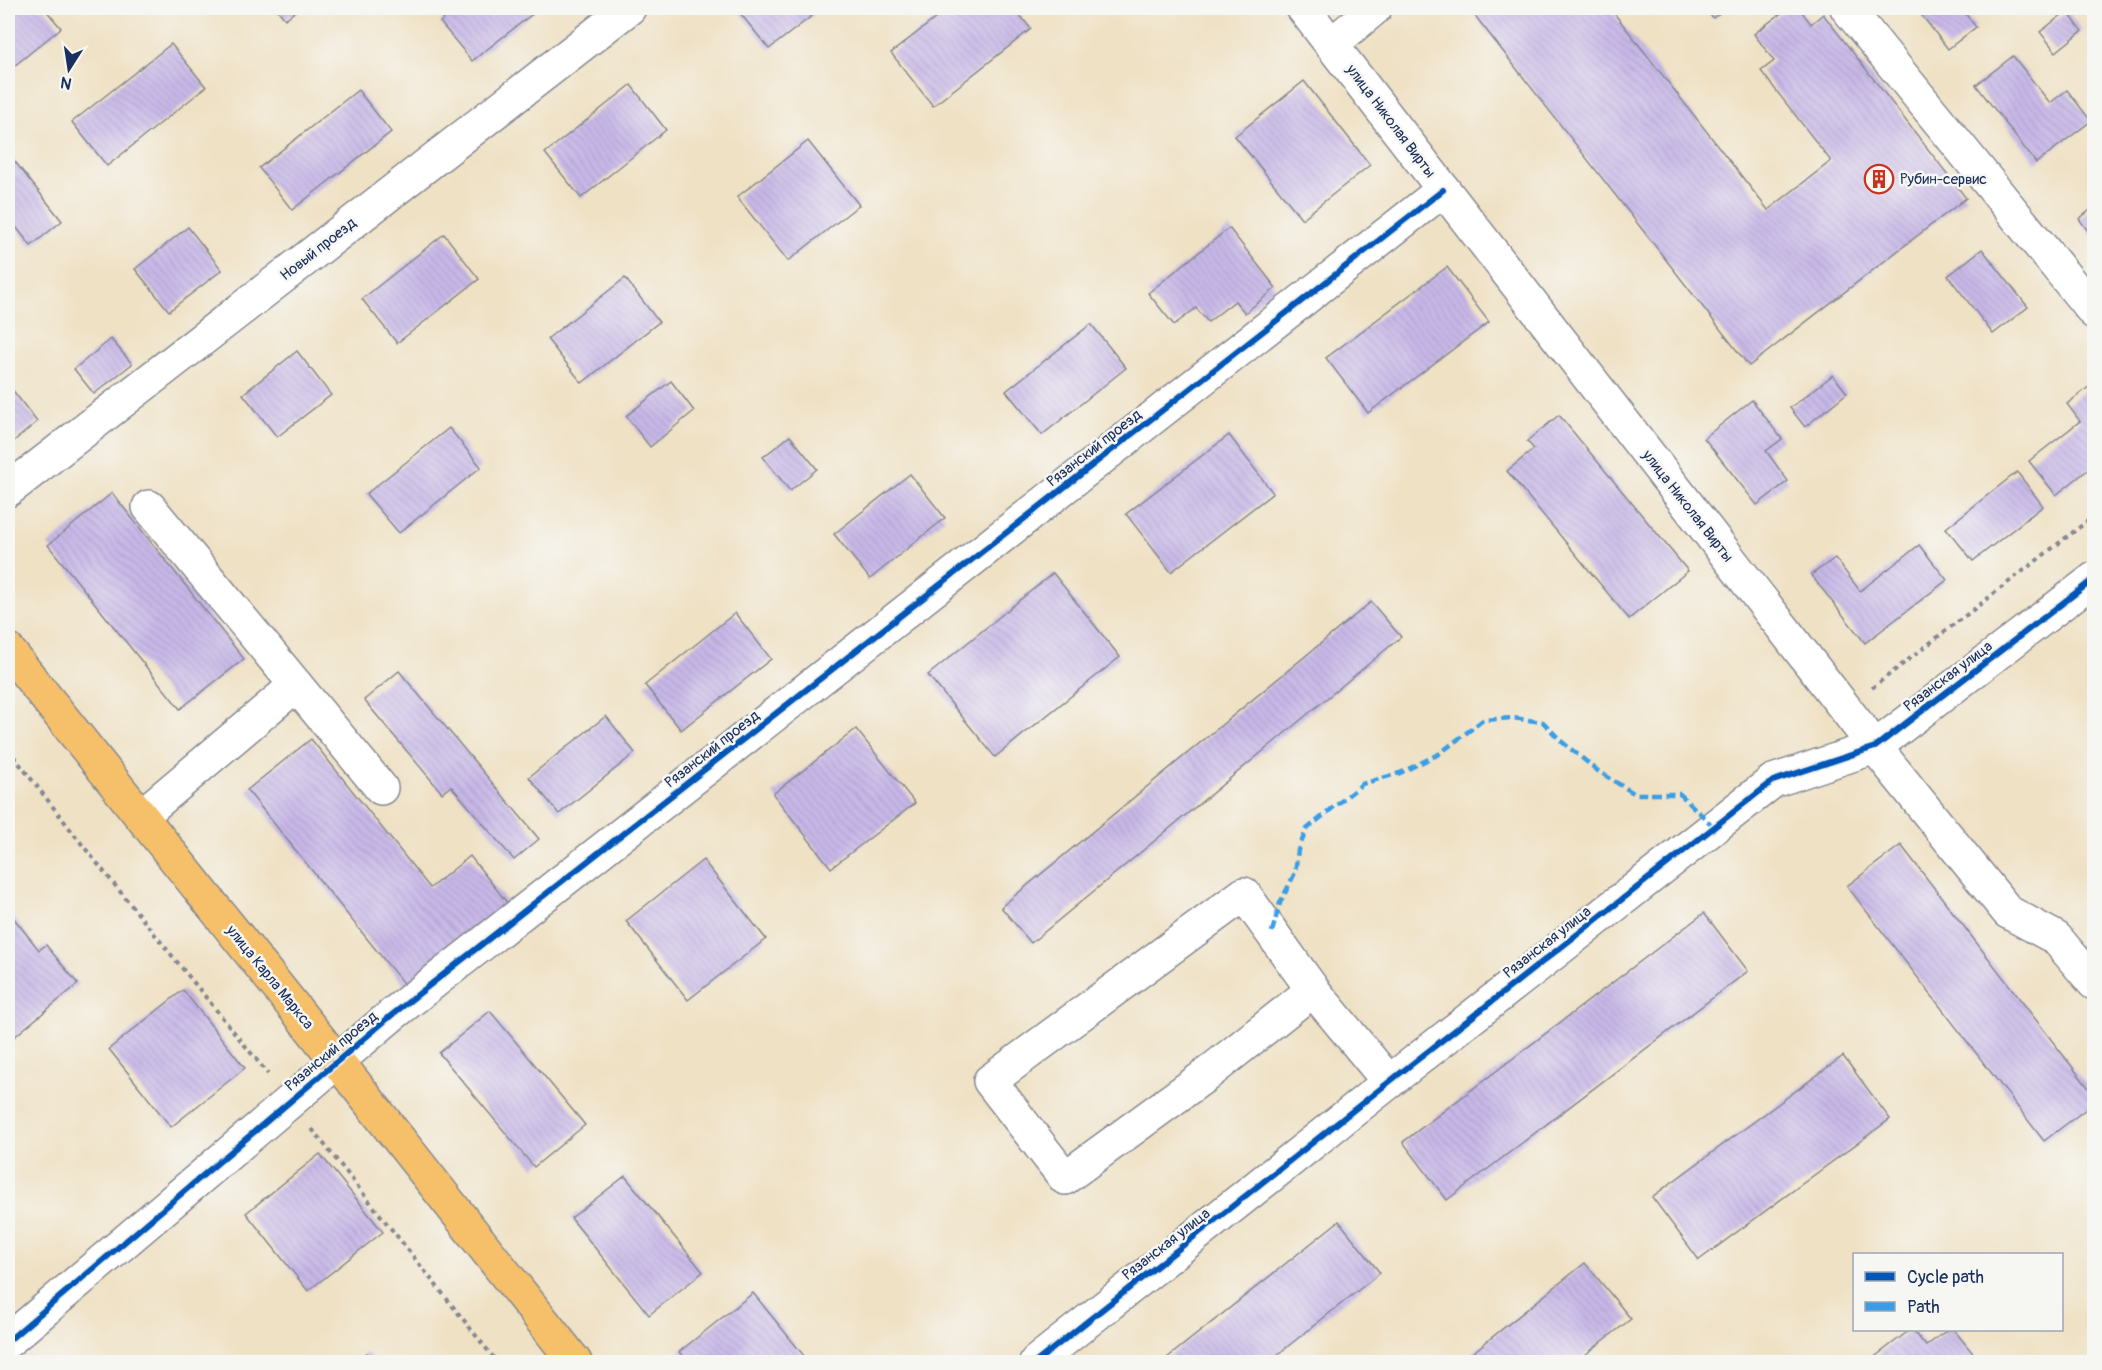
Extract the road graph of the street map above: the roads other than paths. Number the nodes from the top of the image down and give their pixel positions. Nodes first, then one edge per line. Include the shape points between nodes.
1 (629, 8) edge
2 (1303, 8) edge
3 (1375, 8) edge
4 (1847, 8) edge
5 (1332, 44) junction
6 (1443, 190) junction
7 (2094, 312) edge
8 (8, 490) edge
9 (149, 507) dead end
10 (2094, 579) edge
11 (8, 650) edge
12 (296, 685) junction
13 (1875, 747) junction
14 (381, 788) dead end
15 (141, 816) junction
16 (2094, 983) edge
17 (1312, 990) junction
18 (338, 1061) junction
19 (1389, 1082) junction
20 (8, 1341) edge
21 (574, 1362) edge
22 (1036, 1362) edge

1 - 8 street, Новый проезд
2 - 5 street, улица Николая Вирты
3 - 5 street
4 - 7 street
5 - 6 street, улица Николая Вирты
6 - 13 street, улица Николая Вирты
6 - 18 street, Рязанский проезд
9 - 12 street
10 - 13 street, Рязанская улица
11 - 15 main road, улица Карла Маркса
12 - 14 street
12 - 15 street
13 - 16 street, улица Николая Вирты via 2008,912 2056,938
13 - 19 street, Рязанская улица via 1773,780
15 - 18 main road, улица Карла Маркса
17 - 17 street via 1244,894 990,1081 1065,1178 1206,1075
17 - 19 street
18 - 20 street, Рязанский проезд
18 - 21 main road, улица Карла Маркса
19 - 22 street, Рязанская улица

